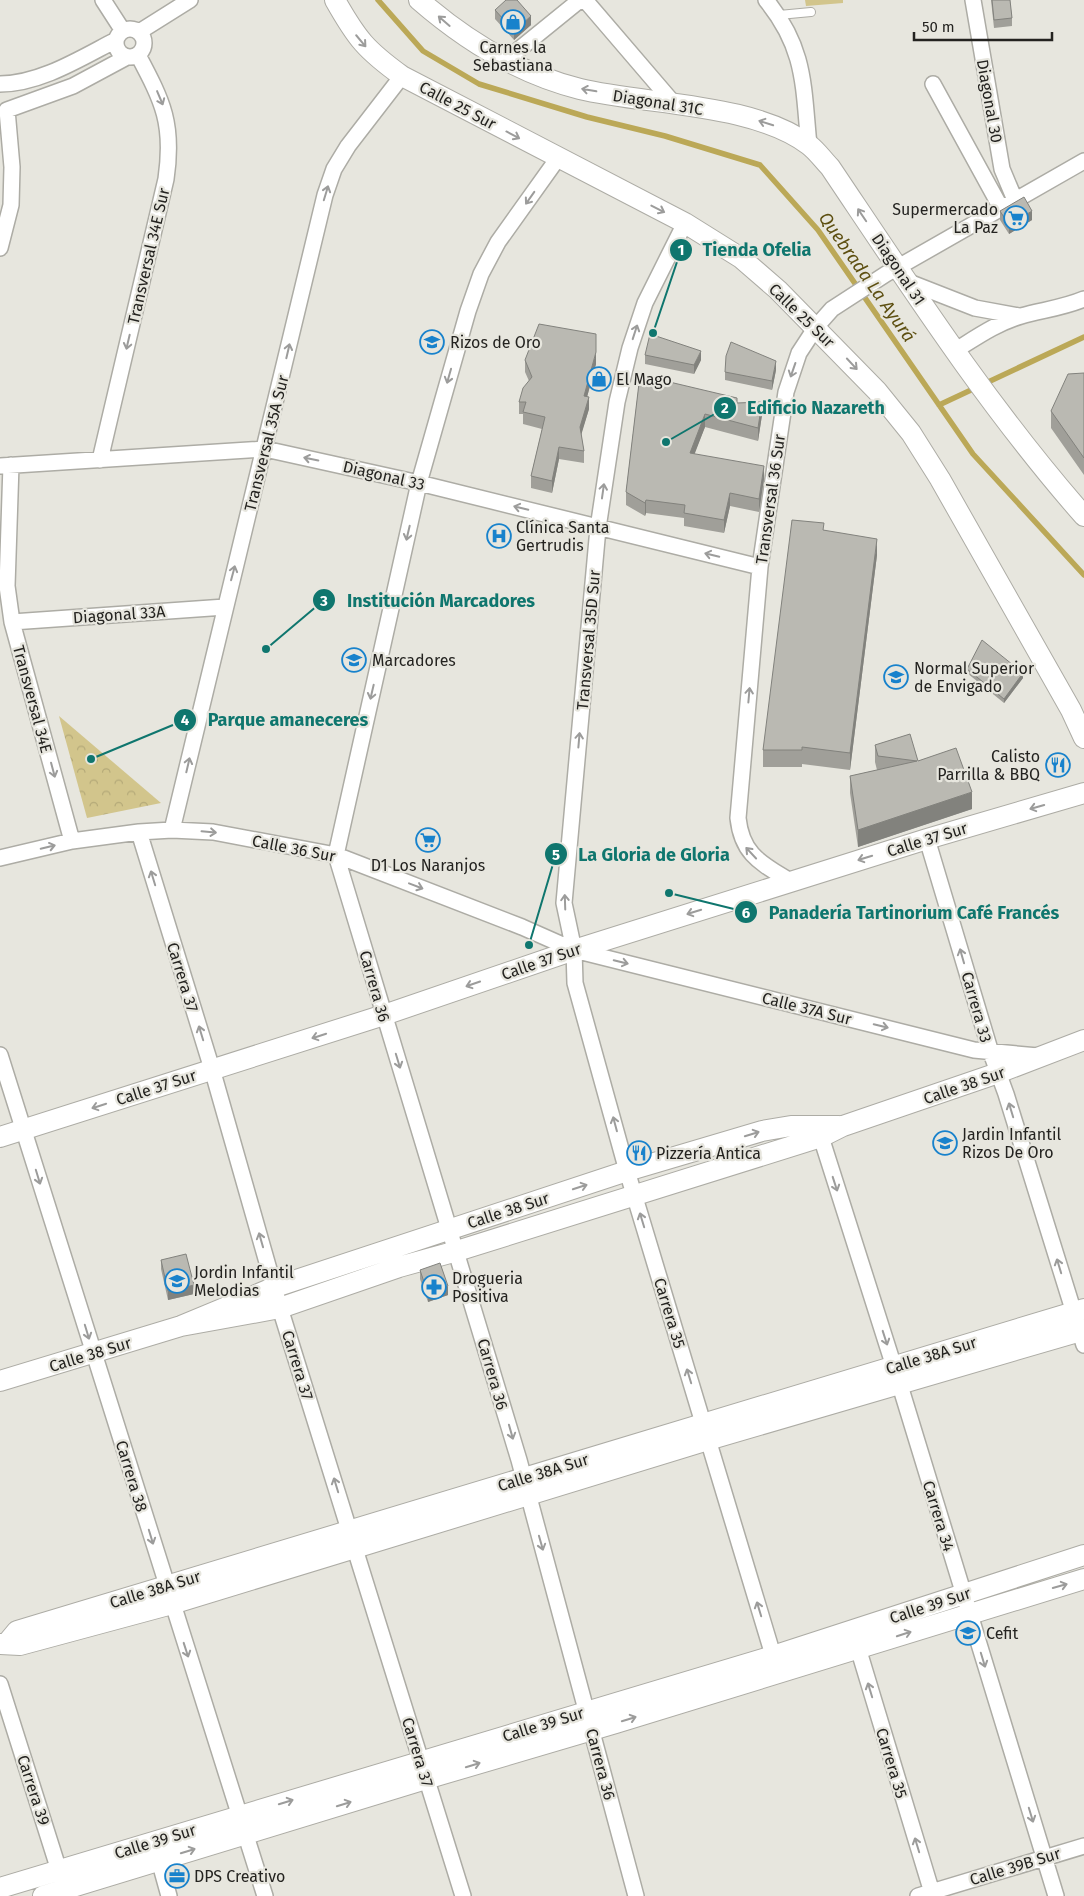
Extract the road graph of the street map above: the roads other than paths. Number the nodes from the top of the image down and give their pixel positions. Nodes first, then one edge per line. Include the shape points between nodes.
1 (103, 0) edge
2 (190, 0) edge
3 (335, 0) edge
4 (419, 0) edge
5 (580, 0) edge
6 (585, 0) edge
7 (766, 0) edge
8 (973, 0) edge
9 (811, 12) dead end
10 (778, 15) junction
11 (139, 32) junction
12 (119, 36) junction
13 (132, 56) junction
14 (506, 60) junction
15 (402, 76) junction
16 (0, 84) edge
17 (933, 84) dead end
18 (675, 105) junction
19 (809, 145) junction
20 (558, 158) junction
21 (1084, 161) edge
22 (1002, 169) junction
23 (986, 179) junction
24 (1015, 200) junction
25 (1001, 208) junction
26 (686, 223) junction
27 (0, 248) edge
28 (902, 274) junction
29 (1084, 299) edge
30 (1022, 316) junction
31 (816, 327) junction
32 (958, 353) junction
33 (265, 449) junction
34 (100, 460) junction
35 (6, 465) edge
36 (419, 483) junction
37 (1084, 516) edge
38 (598, 528) junction
39 (760, 567) junction
40 (225, 606) junction
41 (12, 622) junction
42 (1078, 712) edge
43 (1084, 738) edge
44 (1084, 793) edge
45 (172, 830) junction
46 (139, 832) junction
47 (927, 839) junction
48 (72, 841) junction
49 (336, 855) junction
50 (0, 858) edge
51 (790, 881) junction
52 (574, 950) junction
53 (384, 1015) junction
54 (1084, 1040) edge
55 (991, 1053) junction
56 (0, 1055) edge
57 (1041, 1056) junction
58 (212, 1069) junction
59 (998, 1074) junction
60 (843, 1126) junction
61 (24, 1130) junction
62 (820, 1137) junction
63 (0, 1138) edge
64 (628, 1171) junction
65 (634, 1194) junction
66 (450, 1228) junction
67 (457, 1251) junction
68 (275, 1287) junction
69 (280, 1308) junction
70 (1079, 1310) edge
71 (180, 1326) junction
72 (1083, 1335) edge
73 (93, 1354) junction
74 (896, 1375) junction
75 (0, 1381) edge
76 (705, 1432) junction
77 (526, 1487) junction
78 (352, 1541) junction
79 (1084, 1555) edge
80 (1084, 1579) edge
81 (169, 1595) junction
82 (966, 1604) junction
83 (855, 1639) junction
84 (3, 1643) edge
85 (776, 1664) junction
86 (0, 1684) edge
87 (588, 1710) junction
88 (592, 1731) junction
89 (423, 1770) junction
90 (242, 1825) junction
91 (1084, 1846) edge
92 (1044, 1857) junction
93 (159, 1860) junction
94 (59, 1870) junction
95 (0, 1888) edge
96 (66, 1893) edge
97 (927, 1895) edge
98 (43, 1896) edge
99 (170, 1896) edge
100 (265, 1896) edge
101 (463, 1896) edge
102 (636, 1896) edge
103 (1056, 1896) edge

1 - 12 street
2 - 11 street
3 -> 15 main road, Calle 25 Sur via 353,32 371,53
14 -> 4 main road, Diagonal 31C via 450,27
5 - 14 street
6 - 18 street
7 - 10 street
8 - 22 street, Diagonal 30
9 - 10 lane
10 - 19 street via 798,54
11 - 12 street via 131,29
11 - 13 street via 144,44
12 - 13 street via 118,51
12 - 16 street via 76,61 36,77
13 - 27 street via 73,86 7,110 12,167 11,205
13 -> 34 street, Transversal 34E Sur via 159,95 165,112 170,153
18 -> 14 main road, Diagonal 31C via 581,89 549,80
15 -> 20 main road, Calle 25 Sur
33 -> 15 street, Transversal 35A Sur via 334,168
17 - 23 street
19 -> 18 main road, Diagonal 31C via 774,126 738,115
28 -> 19 main road, Diagonal 31 via 830,167
20 -> 26 main road, Calle 25 Sur
20 -> 36 street via 498,242 481,274
21 - 24 street, Transversal 36 Sur
22 - 23 street via 996,177
22 - 24 street, Diagonal 30
23 - 25 street
24 - 25 street, Transversal 36 Sur
25 - 28 street, Transversal 36 Sur
26 - 31 main road, Calle 25 Sur via 741,258
38 -> 26 street, Transversal 35D Sur via 617,402 630,348 645,303
28 - 30 street via 975,308
28 - 31 street, Transversal 36 Sur via 868,286 832,309
28 - 32 main road, Diagonal 31
29 - 30 street via 1066,307
30 - 32 street via 997,325
31 -> 39 street, Transversal 36 Sur via 799,353 786,392
31 -> 42 main road, Calle 25 Sur via 877,391 916,441
32 - 37 main road, Diagonal 31
33 - 34 street, Diagonal 33
36 -> 33 street, Diagonal 33
40 -> 33 street, Transversal 35A Sur
34 - 35 street, Diagonal 33
35 - 41 street, Transversal 34E via 7,586
38 -> 36 street, Diagonal 33
36 -> 49 street
39 -> 38 street, Diagonal 33
52 -> 38 street, Transversal 35D Sur via 564,903
51 -> 39 street, Transversal 36 Sur via 752,856 744,844 738,818
40 - 41 street, Diagonal 33A
45 -> 40 street, Transversal 35A Sur
41 -> 48 street, Transversal 34E
42 - 43 main road, Calle 25 Sur
44 -> 47 main road, Calle 37 Sur
45 - 46 street, Calle 36 Sur
45 -> 49 street, Calle 36 Sur via 213,832
46 - 48 street, Calle 36 Sur
58 -> 46 street, Carrera 37
47 -> 51 main road, Calle 37 Sur
55 -> 47 street, Carrera 33
50 -> 48 street, Calle 36 Sur
49 -> 52 street, Calle 36 Sur
49 - 53 street, Carrera 36
51 -> 52 main road, Calle 37 Sur
52 -> 53 main road, Calle 37 Sur
52 -> 55 street, Calle 37A Sur
64 -> 52 street, Carrera 35 via 575,983
53 -> 58 main road, Calle 37 Sur
53 -> 66 street, Carrera 36
54 - 57 main road, Calle 38 Sur
55 - 57 street, Calle 37A Sur
55 - 59 street, Carrera 33
56 - 61 street, Carrera 38
57 - 59 main road, Calle 38 Sur
58 -> 61 main road, Calle 37 Sur
68 -> 58 street, Carrera 37
59 - 60 main road, Calle 38 Sur
70 -> 59 street, Carrera 33
60 - 62 main road, Calle 38 Sur
64 -> 60 main road, Calle 38 Sur via 762,1131 798,1126
61 - 63 main road, Calle 37 Sur
61 -> 73 street, Carrera 38
62 - 65 main road, Calle 38 Sur
62 -> 74 street, Carrera 34
64 - 65 street, Carrera 35
66 -> 64 main road, Calle 38 Sur
65 - 67 main road, Calle 38 Sur
76 -> 65 street, Carrera 35
66 - 67 street, Carrera 36
66 - 68 main road, Calle 38 Sur
67 - 69 main road, Calle 38 Sur via 399,1267
67 -> 77 street, Carrera 36
68 - 69 street, Carrera 37
68 - 71 main road, Calle 38 Sur
69 - 71 main road, Calle 38 Sur
78 -> 69 street, Carrera 37
70 - 72 street, Carrera 33
70 - 74 main road, Calle 38A Sur
71 - 73 main road, Calle 38 Sur
72 - 74 main road, Calle 38A Sur
73 - 75 main road, Calle 38 Sur
73 -> 81 street, Carrera 38
74 - 76 main road, Calle 38A Sur
74 - 82 street, Carrera 34
76 - 77 main road, Calle 38A Sur
85 -> 76 street, Carrera 35
77 - 78 main road, Calle 38A Sur
77 -> 87 street, Carrera 36
78 - 81 main road, Calle 38A Sur
78 - 89 street, Carrera 37
79 - 82 main road, Calle 39 Sur
82 -> 80 main road, Calle 39 Sur
81 - 84 main road, Calle 38A Sur via 20,1645
81 -> 90 street, Carrera 38
83 -> 82 main road, Calle 39 Sur
82 -> 92 street, Carrera 34
83 - 85 main road, Calle 39 Sur
97 -> 83 street, Carrera 35
85 - 87 main road, Calle 39 Sur
88 -> 85 main road, Calle 39 Sur
86 - 94 street, Carrera 39
87 - 88 street, Carrera 36
87 - 89 main road, Calle 39 Sur
89 -> 88 main road, Calle 39 Sur
88 - 102 street, Carrera 36
90 -> 89 main road, Calle 39 Sur
89 - 101 street, Carrera 37
93 -> 90 main road, Calle 39 Sur
90 - 94 main road, Calle 39 Sur
90 - 100 street, Carrera 38
91 - 92 street, Calle 39B Sur
92 - 97 street, Calle 39B Sur
92 - 103 street, Carrera 34
93 - 96 main road, Calle 39 Sur
93 - 99 street
94 - 95 main road, Calle 39 Sur
94 - 96 street, Carrera 39
96 - 98 main road, Calle 39 Sur

